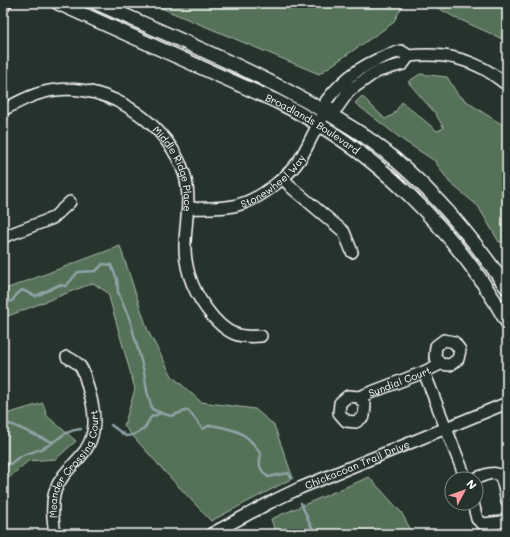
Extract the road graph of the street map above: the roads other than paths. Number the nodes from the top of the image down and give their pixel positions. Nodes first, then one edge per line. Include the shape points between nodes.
1 (6, 3) edge
2 (58, 3) edge
3 (97, 3) edge
4 (3, 8) edge
5 (507, 85) edge
6 (3, 110) edge
7 (327, 111) junction
8 (319, 124) junction
9 (283, 178) junction
10 (70, 202) dead end
11 (188, 208) junction
12 (3, 237) edge
13 (352, 252) dead end
14 (507, 288) edge
15 (507, 322) edge
16 (261, 336) dead end
17 (67, 357) dead end
18 (440, 364) dead end
19 (424, 372) junction
20 (358, 398) dead end
21 (507, 403) edge
22 (446, 428) junction
23 (463, 471) edge
24 (484, 475) edge
25 (507, 502) edge
26 (476, 511) edge
27 (507, 518) edge
28 (55, 534) edge
29 (211, 534) edge

1 - 4 street
2 - 8 main road, Broadlands Boulevard via 278,102
3 - 7 main road, Broadlands Boulevard via 218,57
5 - 7 street, Stonewheel Way via 485,69 460,59 433,54 409,56 401,51 363,66 349,76 326,101
6 - 11 street, Middle Ridge Place via 34,95 57,90 91,92 121,104 150,123 165,137 177,155 187,186
7 - 8 street, Stonewheel Way
7 - 14 main road, Broadlands Boulevard via 376,145 418,181 464,230
8 - 9 street, Stonewheel Way via 300,158
8 - 15 main road, Broadlands Boulevard via 373,163 414,200 457,247
9 - 11 street, Stonewheel Way via 266,192 242,204 217,209
9 - 13 street via 344,232
10 - 12 street via 53,218
11 - 16 street, Middle Ridge Place via 186,257 192,284 198,297 216,320 233,334 246,337
17 - 28 street, Meander Crossing Court via 81,366 95,417 93,433 87,447 65,472 55,492 52,514
18 - 19 street, Sundial Court
19 - 20 street, Sundial Court
19 - 22 street
21 - 22 street, Chickacoan Trail Drive
22 - 23 street
22 - 29 street, Chickacoan Trail Drive via 300,488
24 - 25 street via 492,472 500,476
26 - 27 street via 477,518 483,524 502,522

